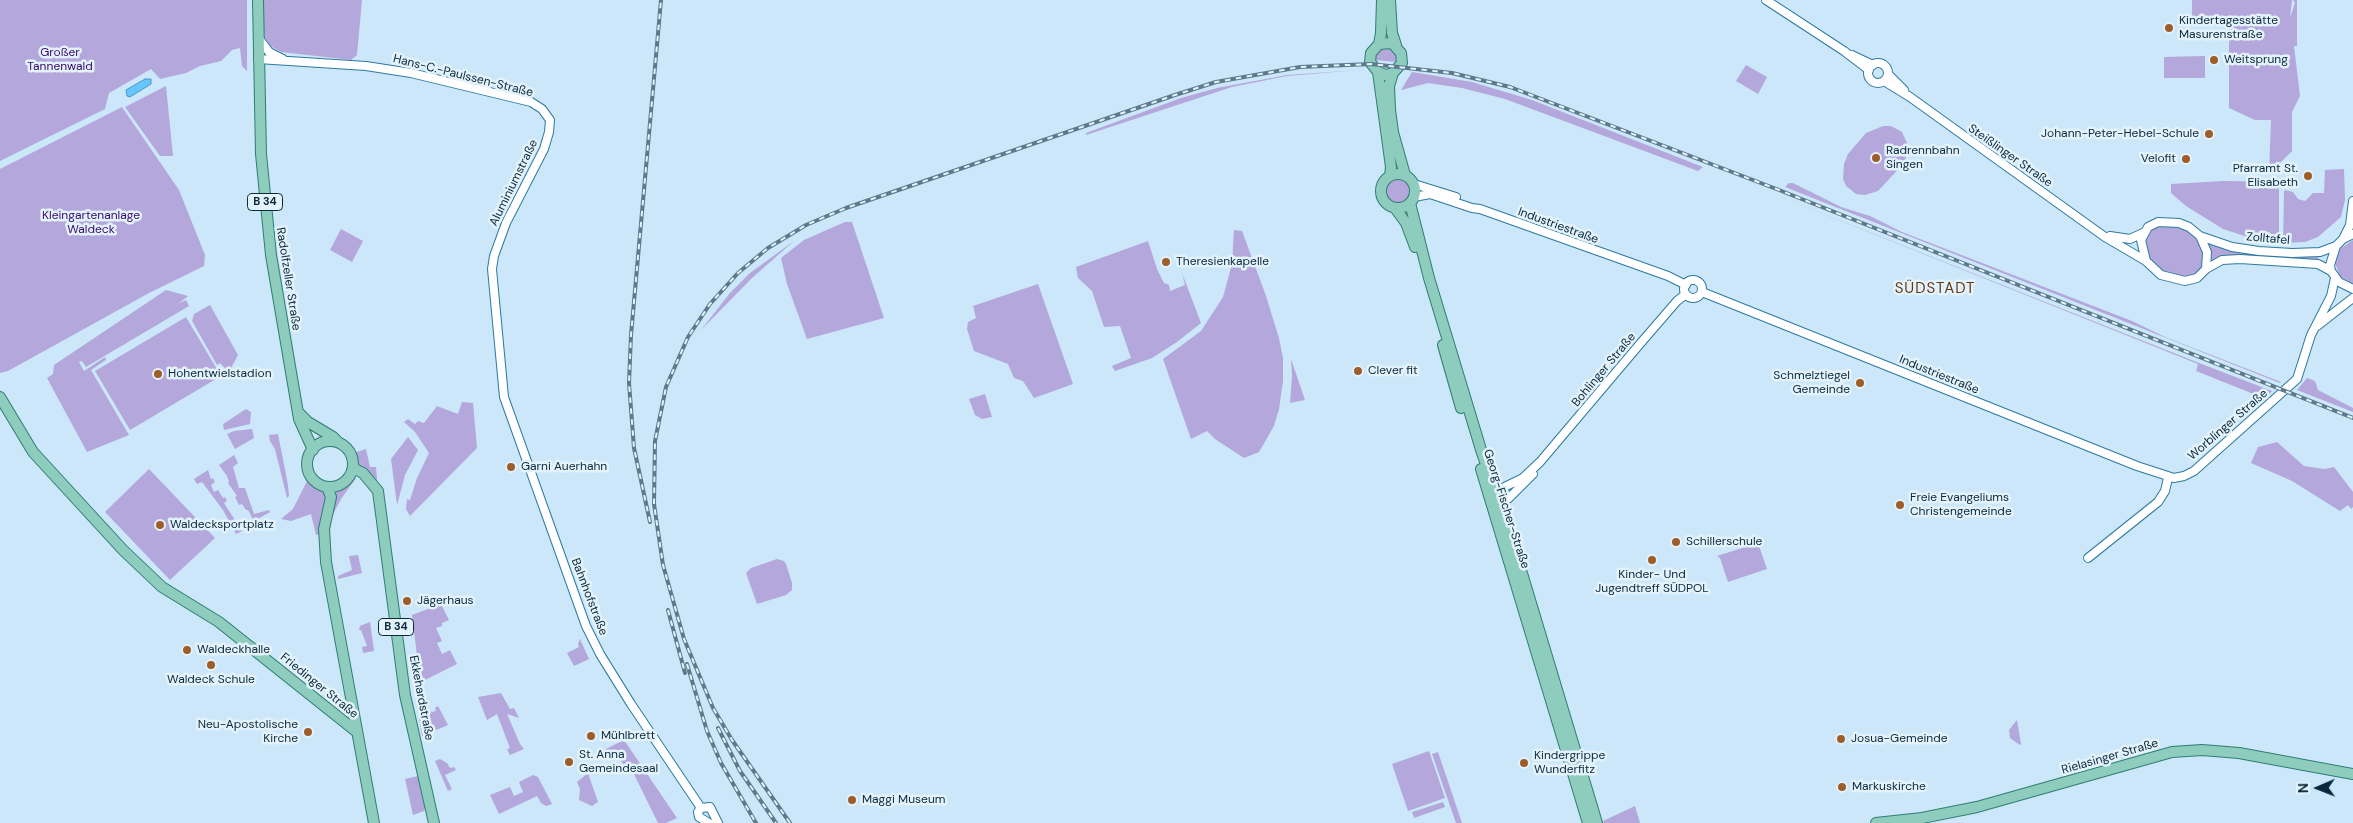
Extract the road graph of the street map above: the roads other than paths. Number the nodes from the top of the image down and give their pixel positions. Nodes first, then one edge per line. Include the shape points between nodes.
1 (258, 0) edge
2 (1382, 0) edge
3 (1390, 0) edge
4 (1766, 0) edge
5 (258, 36) junction
6 (1379, 44) junction
7 (1396, 45) junction
8 (258, 59) junction
9 (284, 60) junction
10 (1871, 68) junction
11 (1378, 72) junction
12 (1393, 73) junction
13 (1888, 74) junction
14 (1884, 81) junction
15 (1910, 97) junction
16 (542, 109) joint
17 (1405, 175) junction
18 (1390, 176) junction
19 (1414, 184) junction
20 (1412, 200) junction
21 (2353, 201) edge
22 (1395, 208) junction
23 (1480, 209) junction
24 (2098, 231) junction
25 (2144, 233) junction
26 (2353, 234) edge
27 (2200, 236) junction
28 (2343, 239) junction
29 (2336, 246) junction
30 (2146, 261) junction
31 (2206, 269) junction
32 (2333, 274) junction
33 (1686, 285) junction
34 (2353, 289) edge
35 (1702, 292) junction
36 (1686, 294) junction
37 (2353, 298) edge
38 (2316, 326) junction
39 (0, 397) edge
40 (504, 397) joint
41 (297, 410) junction
42 (340, 444) junction
43 (313, 450) junction
44 (1540, 462) junction
45 (353, 468) junction
46 (2168, 478) junction
47 (327, 487) junction
48 (1493, 493) junction
49 (1497, 505) junction
50 (2088, 558) dead end
51 (353, 711) junction
52 (339, 719) junction
53 (357, 732) junction
54 (2353, 774) edge
55 (701, 808) junction
56 (714, 814) junction
57 (1592, 821) edge
58 (708, 822) edge
59 (374, 823) edge
60 (434, 823) edge
61 (718, 823) edge
62 (1876, 823) edge

1 - 5 main road, Radolfzeller Straße / B 34
2 - 6 main road, Georg-Fischer-Straße
3 - 7 main road
4 - 10 street, Steißlinger Straße
5 - 8 main road, Radolfzeller Straße / B 34
5 - 9 street via 269,52
6 - 7 main road via 1388,42
6 - 11 main road, Georg-Fischer-Straße via 1372,50 1370,60
7 - 12 main road via 1402,53 1402,60 1399,69
8 - 9 street, Hans-C.-Paulssen-Straße
8 - 41 main road, Radolfzeller Straße / B 34 via 261,148 270,249
9 - 16 street, Hans-C.-Paulssen-Straße via 410,73 531,102
10 - 13 street, Steißlinger Straße via 1882,64
10 - 14 street, Steißlinger Straße via 1869,76 1872,81
11 - 12 main road
11 - 18 main road, Georg-Fischer-Straße
12 - 17 main road via 1389,86 1390,110
13 - 14 street
13 - 15 street, Steißlinger Straße
14 - 15 street, Steißlinger Straße
15 - 24 street, Steißlinger Straße
16 - 40 street, Aluminiumstraße via 550,120 547,140 502,232 492,269
17 - 18 main road
17 - 19 main road
18 - 22 main road, Georg-Fischer-Straße via 1382,184 1381,193
19 - 20 main road, Georg-Fischer-Straße
19 - 23 street, Industriestraße
20 - 22 main road
20 - 23 street, Industriestraße via 1430,194
20 - 48 main road, Georg-Fischer-Straße via 1429,278
21 - 28 street via 2350,225
22 - 48 main road, Georg-Fischer-Straße via 1406,223 1414,245 1450,375
23 - 33 street, Industriestraße
24 - 25 street, Steißlinger Straße via 2123,239
24 - 30 street, Steißlinger Straße
25 - 27 street, Steißlinger Straße via 2148,226 2164,221 2189,227
25 - 30 street via 2141,246
26 - 28 street
27 - 29 street, Zolltafel via 2232,247 2259,251 2320,252
27 - 31 street via 2207,252
28 - 29 street
29 - 32 street, Worblinger Straße via 2331,258
30 - 31 street, Steißlinger Straße via 2161,275 2177,281 2197,278
31 - 32 street, Zolltafel via 2222,260 2240,260 2318,264
32 - 34 street, Zolltafel via 2339,282
32 - 38 street, Worblinger Straße via 2331,296
33 - 35 street via 1691,280 1697,281
33 - 36 street
35 - 36 street via 1694,298
35 - 46 street, Industriestraße
36 - 44 street, Bohlinger Straße
37 - 38 street, Worblinger Straße
38 - 46 street, Worblinger Straße via 2310,335 2297,379 2194,470 2184,476
39 - 52 main road, Friedinger Straße via 33,452 123,550 162,587 219,622
40 - 55 street, Bahnhofstraße via 586,626 626,697
41 - 42 main road, B 34 via 308,422
41 - 43 main road, Radolfzeller Straße / B 34
42 - 43 main road via 323,443
42 - 45 main road, B 34 via 351,454
43 - 47 main road, B 34 via 308,462 310,475
44 - 48 street, Bohlinger Straße via 1523,478
44 - 49 street, Bohlinger Straße via 1530,478
45 - 47 main road via 347,481
45 - 60 main road, Ekkehardstraße / B 34 via 363,473 378,492 406,695
46 - 50 street via 2158,502
47 - 51 main road via 331,501 324,544
48 - 49 main road, Georg-Fischer-Straße
49 - 57 main road, Georg-Fischer-Straße
51 - 52 main road
51 - 53 main road
52 - 53 main road, Friedinger Straße
53 - 59 main road
54 - 62 main road, Rielasinger Straße via 2239,753 2172,752 1977,807
55 - 56 street via 708,806
55 - 58 street, Bahnhofstraße via 699,817
56 - 58 street, Bahnhofstraße
56 - 61 street

